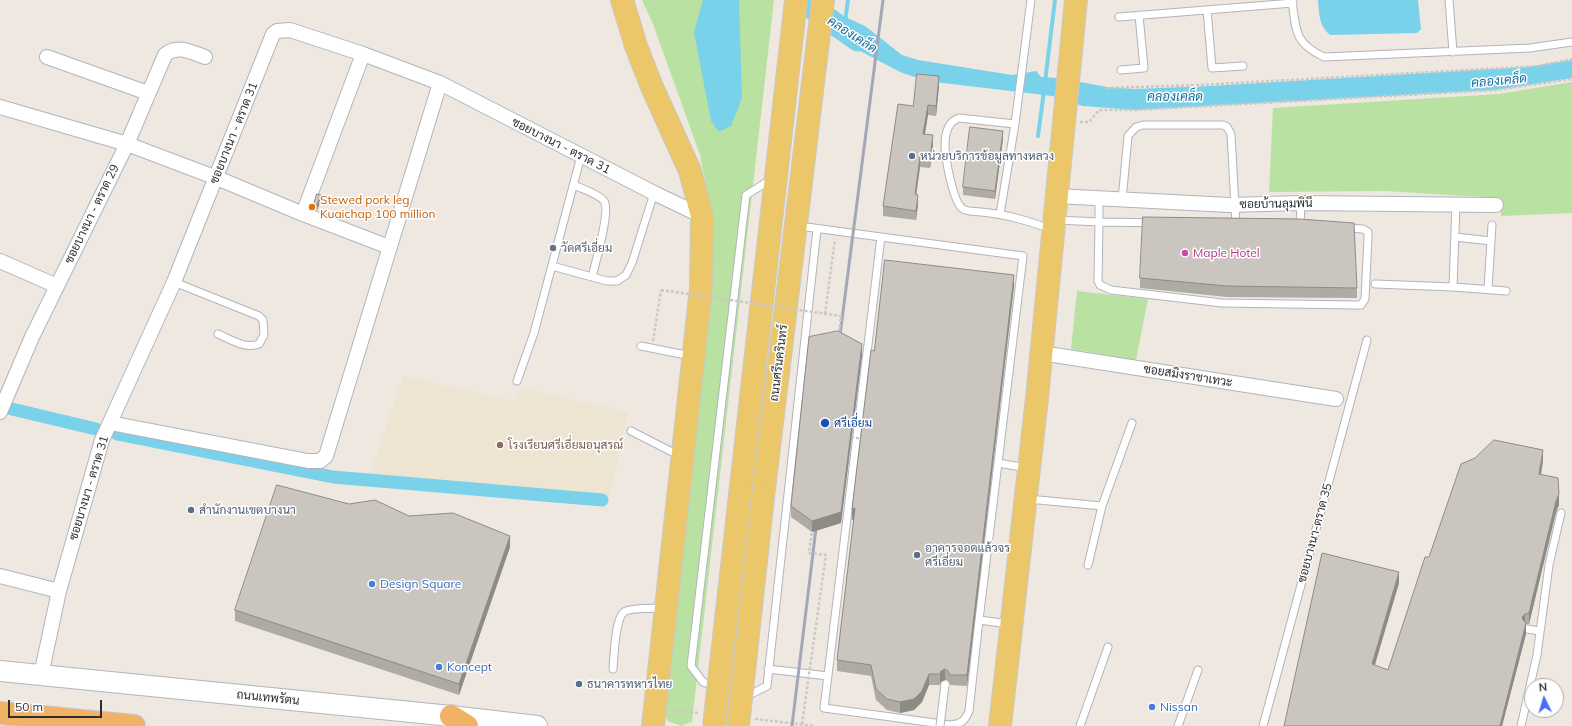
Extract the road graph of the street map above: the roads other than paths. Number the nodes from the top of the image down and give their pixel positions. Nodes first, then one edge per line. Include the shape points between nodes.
1 (622, 0) edge
2 (796, 0) edge
3 (1031, 0) edge
4 (1076, 0) edge
5 (1449, 0) edge
6 (823, 1) edge
7 (1293, 2) edge
8 (1207, 10) junction
9 (1139, 15) junction
10 (1120, 17) dead end
11 (1572, 42) edge
12 (1453, 52) junction
13 (363, 54) junction
14 (47, 57) dead end
15 (205, 57) dead end
16 (1243, 66) dead end
17 (1121, 70) dead end
18 (440, 83) junction
19 (148, 92) junction
20 (0, 106) edge
21 (1015, 124) junction
22 (127, 144) junction
23 (581, 156) junction
24 (776, 177) junction
25 (217, 178) junction
26 (574, 186) junction
27 (654, 193) junction
28 (1056, 196) junction
29 (1099, 199) junction
30 (1122, 200) junction
31 (1301, 203) junction
32 (1456, 204) junction
33 (1234, 205) junction
34 (1496, 205) dead end
35 (303, 214) junction
36 (1000, 214) junction
37 (702, 216) junction
38 (1099, 222) junction
39 (1054, 224) junction
40 (1236, 225) junction
41 (1300, 225) junction
42 (1492, 225) dead end
43 (795, 226) junction
44 (817, 229) junction
45 (881, 237) junction
46 (1455, 237) junction
47 (1491, 241) junction
48 (389, 247) junction
49 (0, 261) edge
50 (552, 266) junction
51 (592, 277) junction
52 (174, 282) junction
53 (1375, 284) dead end
54 (57, 286) junction
55 (1453, 287) junction
56 (1488, 289) junction
57 (1506, 291) dead end
58 (218, 334) dead end
59 (1367, 340) dead end
60 (641, 346) dead end
61 (1041, 353) junction
62 (693, 356) junction
63 (517, 381) dead end
64 (1336, 398) dead end
65 (0, 412) edge
66 (110, 423) junction
67 (1132, 423) dead end
68 (631, 431) dead end
69 (682, 456) junction
70 (998, 463) junction
71 (1029, 468) junction
72 (1026, 498) junction
73 (1102, 506) junction
74 (1560, 513) dead end
75 (1088, 565) dead end
76 (0, 576) edge
77 (59, 591) junction
78 (665, 608) junction
79 (979, 620) junction
80 (1012, 624) junction
81 (1527, 629) edge
82 (1540, 631) junction
83 (1108, 647) dead end
84 (613, 669) dead end
85 (768, 669) junction
86 (1198, 670) dead end
87 (0, 671) edge
88 (41, 675) junction
89 (828, 676) junction
90 (945, 685) dead end
91 (0, 713) edge
92 (459, 721) edge
93 (745, 723) edge
94 (134, 726) edge
95 (537, 726) edge
96 (653, 726) edge
97 (714, 726) edge
98 (940, 726) edge
99 (1000, 726) edge
100 (1080, 726) edge
101 (1178, 726) edge
102 (1263, 726) edge
103 (1521, 726) edge

1 - 37 main road via 636,46 690,171
2 - 24 main road, ถนนศรีนครินทร์
3 - 21 lane
4 - 28 main road
5 - 12 lane
6 - 43 main road, ถนนศรีนครินทร์
7 - 8 lane
7 - 12 lane via 1296,31 1300,40 1313,52 1324,57
8 - 9 lane
8 - 16 lane via 1212,68
9 - 10 lane
9 - 17 lane via 1144,68
11 - 12 lane via 1530,48
13 - 18 street, ซอยบางนา - ตราด 31
13 - 25 street, ซอยบางนา - ตราด 31 via 290,30 277,31 273,34
13 - 35 street
14 - 19 street
15 - 19 street, ซอยบางนา - ตราด 29 via 184,49 170,51 164,56
18 - 23 street, ซอยบางนา - ตราด 31
18 - 48 street
19 - 22 street, ซอยบางนา - ตราด 29
20 - 22 street
21 - 36 lane
21 - 36 lane via 959,118 949,124 947,131 945,146 948,171 959,205 964,210
22 - 25 street
22 - 54 street, ซอยบางนา - ตราด 29
23 - 26 lane
23 - 27 street, ซอยบางนา - ตราด 31
24 - 85 lane via 746,195 692,666 703,682 729,692 751,694 766,686
24 - 97 main road, ถนนศรีนครินทร์, bridge
25 - 35 street
25 - 52 street, ซอยบางนา - ตราด 31
26 - 50 lane
26 - 51 lane via 604,201 607,208
27 - 37 street, ซอยบางนา - ตราด 31
27 - 51 lane via 626,275 618,281
28 - 29 street, ซอยบ้านลุมพินี
28 - 39 main road
29 - 30 street, ซอยบ้านลุมพินี
29 - 38 lane
30 - 33 street, ซอยบ้านลุมพินี
30 - 33 lane via 1128,136 1136,127 1217,124 1227,127 1231,134
31 - 32 street, ซอยบ้านลุมพินี
31 - 33 street, ซอยบ้านลุมพินี
31 - 41 lane
32 - 34 street, ซอยบ้านลุมพินี
32 - 46 lane
33 - 40 lane
35 - 48 street
36 - 39 lane
37 - 62 main road via 701,288
38 - 39 lane
38 - 40 lane
38 - 41 lane via 1098,281 1100,285 1111,290 1222,303 1361,305 1365,299 1368,237 1366,230
39 - 61 main road
40 - 41 lane
42 - 47 lane
43 - 44 lane
43 - 93 main road, ถนนศรีนครินทร์, bridge via 763,497
44 - 45 lane
44 - 85 lane
45 - 70 lane via 1023,256
45 - 89 lane
46 - 47 lane
46 - 55 lane
47 - 56 lane
48 - 66 street via 326,456 320,461 308,461
49 - 54 street
50 - 51 lane
50 - 63 lane via 534,333
52 - 58 lane via 264,320 264,335 259,344 251,346 238,343
52 - 66 street, ซอยบางนา - ตราด 31
53 - 55 lane
54 - 65 street, ซอยบางนา - ตราด 29
55 - 56 lane
56 - 57 lane
59 - 102 lane, ซอยบางนา-ตราด 35
60 - 62 lane
61 - 64 street, ซอยสมิงราชาเทวะ
61 - 71 main road
62 - 69 main road
66 - 77 street, ซอยบางนา - ตราด 31 via 102,440
67 - 73 lane
68 - 69 lane
69 - 78 main road
70 - 71 lane
70 - 79 lane
71 - 72 main road
72 - 73 lane
72 - 80 main road
73 - 75 lane
74 - 82 lane via 1549,565
76 - 77 street
77 - 88 street, ซอยบางนา - ตราด 31
78 - 84 lane via 632,609 624,612 619,619
78 - 96 main road
79 - 80 lane
79 - 89 lane via 969,711 966,719 958,724 824,708
80 - 99 main road
81 - 82 lane
82 - 103 lane
83 - 100 lane
85 - 89 lane
86 - 101 lane
87 - 88 main road, ถนนเทพรัตน
88 - 92 main road, ถนนเทพรัตน
90 - 98 lane, bridge
91 - 94 highway
92 - 95 main road, ถนนเทพรัตน

